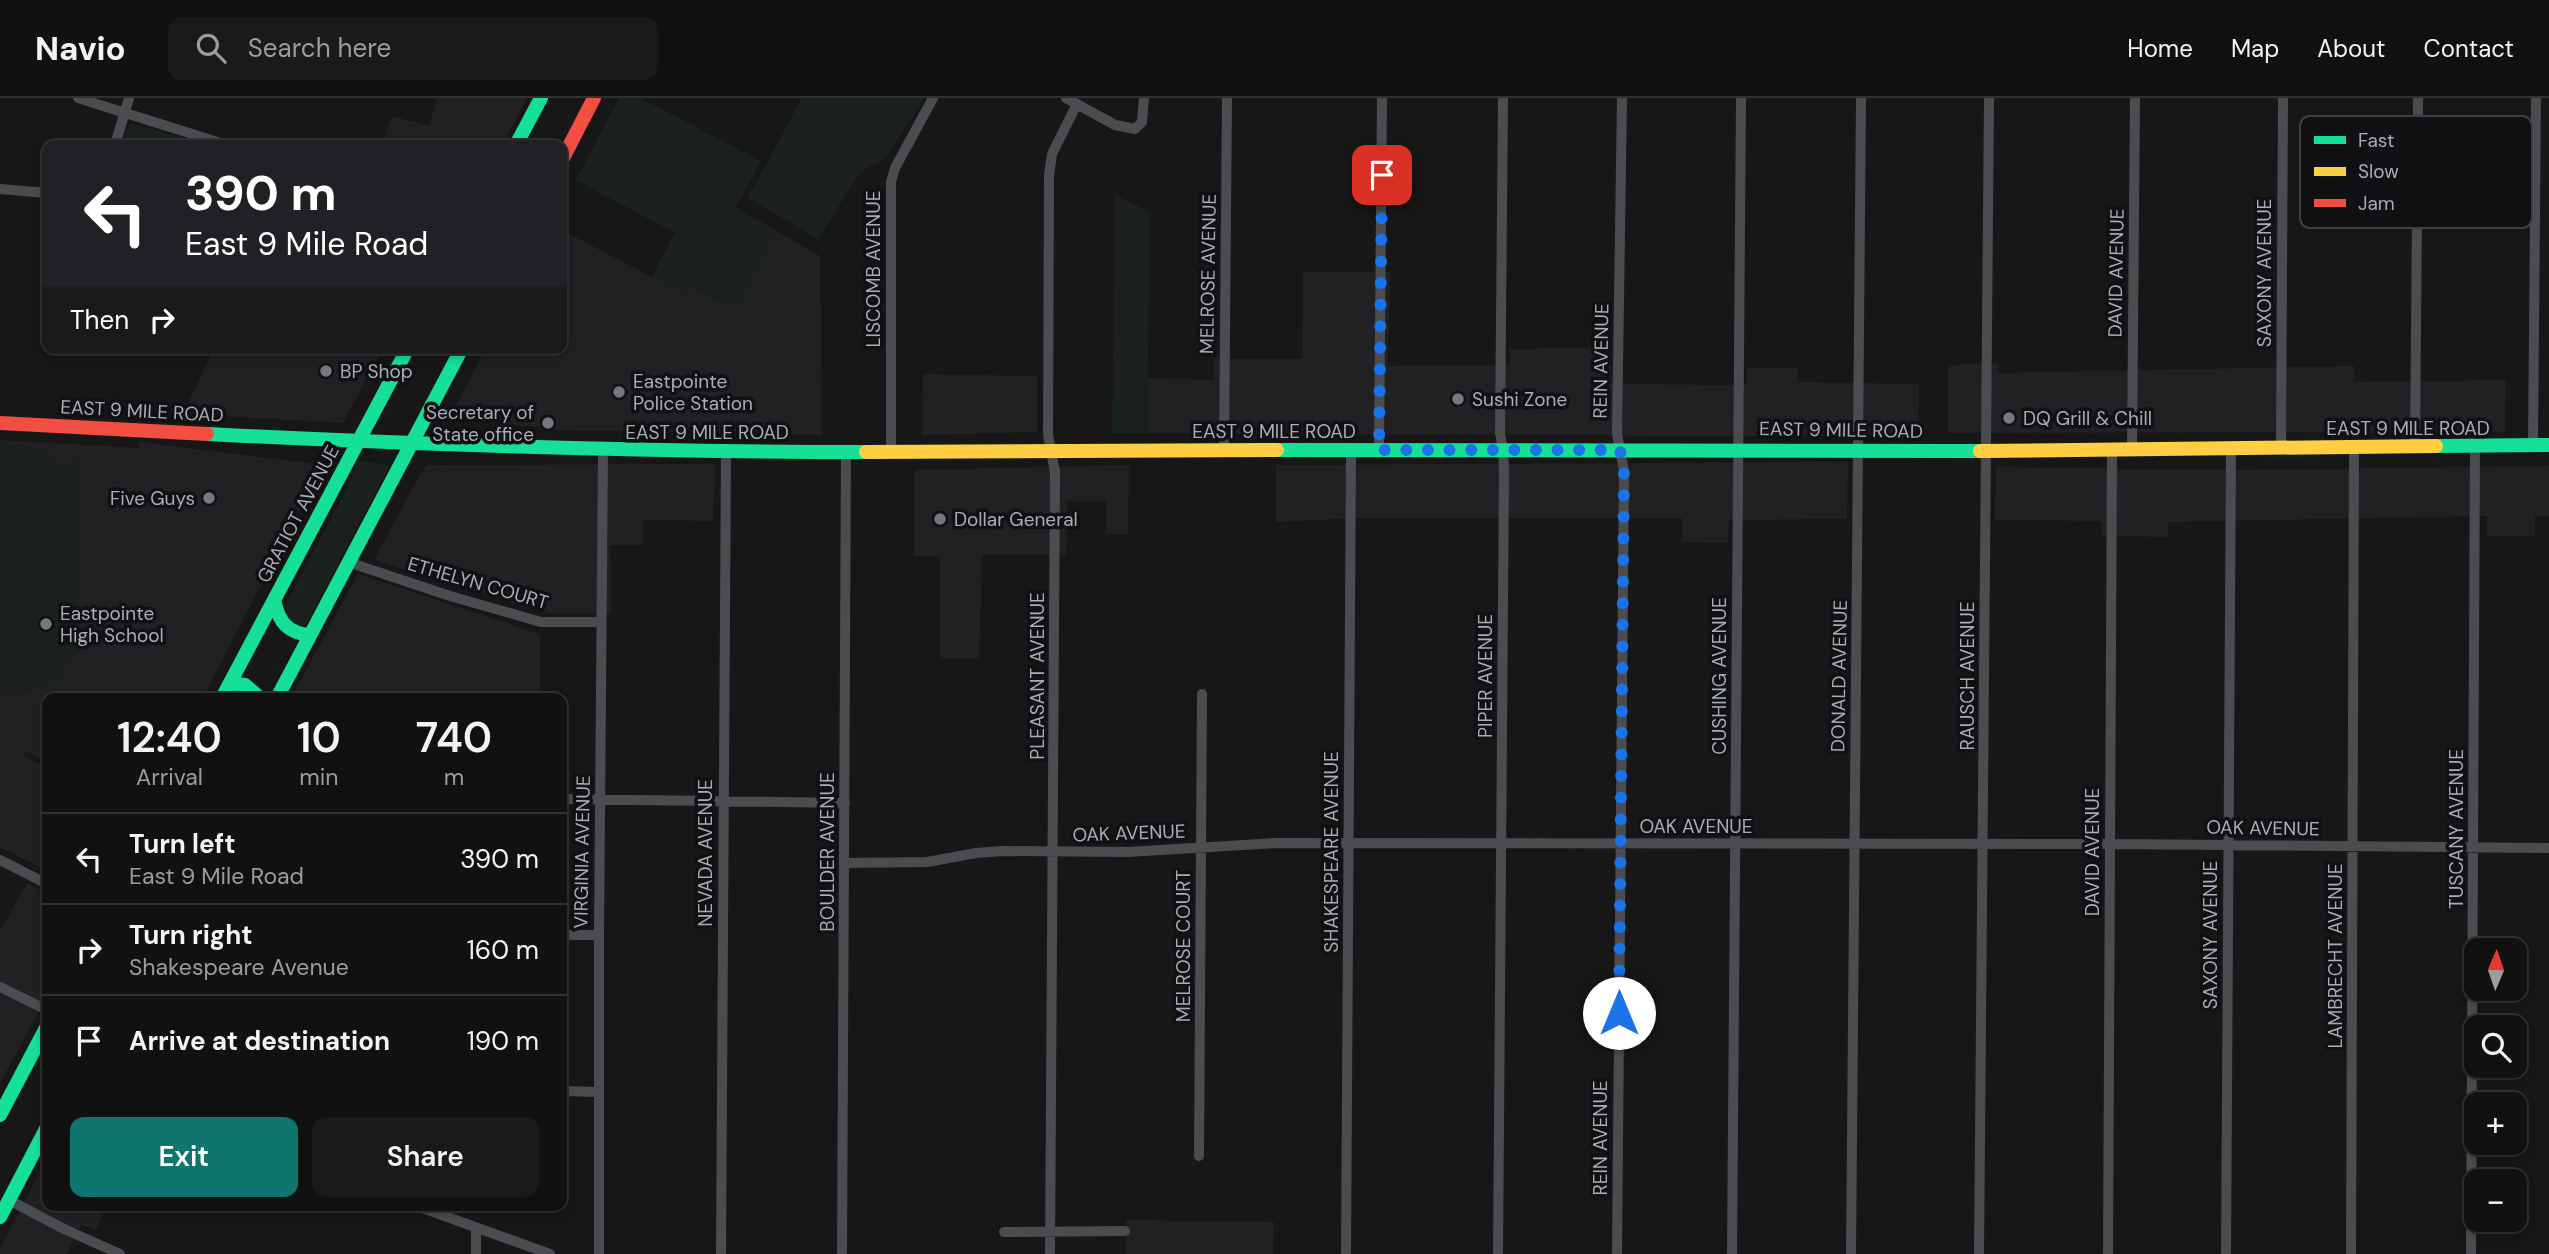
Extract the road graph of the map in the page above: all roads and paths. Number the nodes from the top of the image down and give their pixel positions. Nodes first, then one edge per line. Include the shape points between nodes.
1 (78, 98) edge
2 (130, 98) edge
3 (541, 98) edge
4 (594, 98) edge
5 (933, 98) edge
6 (1066, 98) edge
7 (1144, 98) edge
8 (1227, 98) edge
9 (1382, 98) edge
10 (1503, 98) edge
11 (1622, 98) edge
12 (1741, 98) edge
13 (1861, 98) edge
14 (1989, 98) edge
15 (2135, 98) edge
16 (2283, 98) edge
17 (2418, 98) edge
18 (2536, 98) edge
19 (1077, 104) junction
20 (125, 113) junction
21 (2418, 116) edge
22 (117, 140) edge
23 (211, 140) edge
24 (519, 140) edge
25 (567, 150) edge
26 (0, 189) edge
27 (42, 193) edge
28 (2417, 228) edge
29 (405, 354) edge
30 (459, 354) edge
31 (0, 422) edge
32 (358, 442) junction
33 (411, 444) junction
34 (2533, 445) junction
35 (2549, 445) edge
36 (2475, 446) junction
37 (2354, 447) junction
38 (2415, 447) junction
39 (2231, 448) junction
40 (2281, 448) junction
41 (1738, 449) junction
42 (2112, 449) junction
43 (2132, 449) junction
44 (603, 450) junction
45 (1224, 450) junction
46 (1351, 450) junction
47 (1379, 450) junction
48 (1503, 450) junction
49 (1620, 450) junction
50 (846, 451) junction
51 (891, 451) junction
52 (1050, 451) junction
53 (1858, 451) junction
54 (1987, 451) junction
55 (726, 452) junction
56 (348, 562) junction
57 (274, 600) junction
58 (601, 622) junction
59 (310, 635) junction
60 (230, 683) junction
61 (225, 693) edge
62 (254, 693) edge
63 (280, 693) edge
64 (1202, 694) dead end
65 (567, 799) edge
66 (601, 799) junction
67 (723, 801) junction
68 (845, 803) junction
69 (1348, 843) junction
70 (1501, 843) junction
71 (1982, 843) junction
72 (1620, 844) junction
73 (1736, 844) junction
74 (1854, 844) junction
75 (2110, 844) junction
76 (2228, 845) junction
77 (2353, 846) junction
78 (1200, 848) junction
79 (2474, 848) junction
80 (2549, 848) edge
81 (1054, 852) junction
82 (0, 860) edge
83 (844, 863) junction
84 (42, 881) edge
85 (567, 935) edge
86 (599, 936) junction
87 (0, 987) edge
88 (42, 1008) edge
89 (42, 1035) edge
90 (567, 1091) edge
91 (599, 1092) junction
92 (0, 1115) edge
93 (42, 1137) edge
94 (1199, 1156) dead end
95 (9, 1200) junction
96 (429, 1211) edge
97 (0, 1217) edge
98 (476, 1229) junction
99 (1051, 1231) junction
100 (1125, 1231) dead end
101 (1004, 1232) dead end
102 (120, 1254) edge
103 (476, 1254) edge
104 (550, 1254) edge
105 (599, 1254) edge
106 (721, 1254) edge
107 (842, 1254) edge
108 (1051, 1254) edge
109 (1346, 1254) edge
110 (1498, 1254) edge
111 (1617, 1254) edge
112 (1732, 1254) edge
113 (1852, 1254) edge
114 (1979, 1254) edge
115 (2108, 1254) edge
116 (2226, 1254) edge
117 (2351, 1254) edge
118 (2471, 1254) edge

1 - 20 street
2 - 20 street
3 - 24 main road
4 - 25 main road
5 - 51 street, LISCOMB AVENUE via 891,182
6 - 19 street
7 - 19 street via 1142,122 1135,129 1115,125
8 - 45 street, MELROSE AVENUE
9 - 47 street
10 - 48 street, PIPER AVENUE
11 - 49 street, REIN AVENUE
12 - 41 street, CUSHING AVENUE
13 - 53 street, DONALD AVENUE
14 - 54 street, RAUSCH AVENUE
15 - 43 street, DAVID AVENUE
16 - 40 street, SAXONY AVENUE
17 - 21 street
18 - 34 street
19 - 52 street, PLEASANT AVENUE via 1050,163
20 - 22 street
20 - 23 street
26 - 27 street
28 - 38 street
29 - 32 main road, GRATIOT AVENUE
30 - 33 main road
31 - 32 main road, EAST 9 MILE ROAD
32 - 33 main road, EAST 9 MILE ROAD
32 - 57 main road, GRATIOT AVENUE
33 - 44 main road, EAST 9 MILE ROAD
33 - 56 main road
34 - 35 main road, EAST 9 MILE ROAD
34 - 36 main road, EAST 9 MILE ROAD
36 - 38 main road, EAST 9 MILE ROAD
36 - 79 street, TUSCANY AVENUE
37 - 38 main road, EAST 9 MILE ROAD
37 - 40 main road, EAST 9 MILE ROAD
37 - 77 street, LAMBRECHT AVENUE
39 - 40 main road, EAST 9 MILE ROAD
39 - 43 main road, EAST 9 MILE ROAD
39 - 76 street, SAXONY AVENUE
41 - 49 main road, EAST 9 MILE ROAD
41 - 53 main road, EAST 9 MILE ROAD
41 - 73 street, CUSHING AVENUE
42 - 43 main road, EAST 9 MILE ROAD
42 - 54 main road, EAST 9 MILE ROAD
42 - 75 street, DAVID AVENUE
44 - 55 main road, EAST 9 MILE ROAD
44 - 58 street, VIRGINIA AVENUE
45 - 46 main road, EAST 9 MILE ROAD
45 - 52 main road, EAST 9 MILE ROAD
46 - 47 main road, EAST 9 MILE ROAD
46 - 69 street, SHAKESPEARE AVENUE
47 - 48 main road, EAST 9 MILE ROAD
48 - 49 main road, EAST 9 MILE ROAD
48 - 70 street, PIPER AVENUE
49 - 72 street, REIN AVENUE via 1624,471
50 - 51 main road, EAST 9 MILE ROAD
50 - 55 main road, EAST 9 MILE ROAD
50 - 68 street, BOULDER AVENUE
51 - 52 main road, EAST 9 MILE ROAD
52 - 81 street, PLEASANT AVENUE via 1055,472
53 - 54 main road, EAST 9 MILE ROAD
53 - 74 street, DONALD AVENUE
54 - 71 street, RAUSCH AVENUE
55 - 67 street, NEVADA AVENUE
56 - 58 street, ETHELYN COURT via 541,622
56 - 59 main road
57 - 59 main road via 279,621 288,631
57 - 60 main road, GRATIOT AVENUE
58 - 66 street, VIRGINIA AVENUE
59 - 63 main road
60 - 61 main road, GRATIOT AVENUE
60 - 62 main road via 245,685
64 - 78 street, MELROSE COURT
65 - 66 street
66 - 67 street
66 - 86 street, VIRGINIA AVENUE
67 - 68 street
67 - 106 street, NEVADA AVENUE
68 - 83 street, BOULDER AVENUE
69 - 70 street, OAK AVENUE
69 - 78 street, OAK AVENUE
69 - 109 street, SHAKESPEARE AVENUE
70 - 72 street, OAK AVENUE
70 - 110 street, PIPER AVENUE
71 - 74 street, OAK AVENUE
71 - 75 street, OAK AVENUE
71 - 114 street, RAUSCH AVENUE
72 - 73 street, OAK AVENUE
72 - 111 street, REIN AVENUE
73 - 74 street, OAK AVENUE
73 - 112 street, CUSHING AVENUE
74 - 113 street, DONALD AVENUE
75 - 76 street, OAK AVENUE
75 - 115 street, DAVID AVENUE
76 - 77 street, OAK AVENUE
76 - 116 street, SAXONY AVENUE
77 - 79 street, OAK AVENUE
77 - 117 street, LAMBRECHT AVENUE
78 - 81 street, OAK AVENUE
78 - 94 street, MELROSE COURT
79 - 80 street, OAK AVENUE
79 - 118 street, TUSCANY AVENUE
81 - 83 street, OAK AVENUE via 1002,851 927,862
81 - 99 street, PLEASANT AVENUE
82 - 84 street
83 - 107 street, BOULDER AVENUE
85 - 86 street
86 - 91 street, VIRGINIA AVENUE
87 - 88 street
89 - 92 main road
90 - 91 street
91 - 105 street, VIRGINIA AVENUE
93 - 95 main road
95 - 97 main road
95 - 102 street
96 - 98 street
98 - 103 street
98 - 104 street
99 - 100 street
99 - 101 street
99 - 108 street, PLEASANT AVENUE

